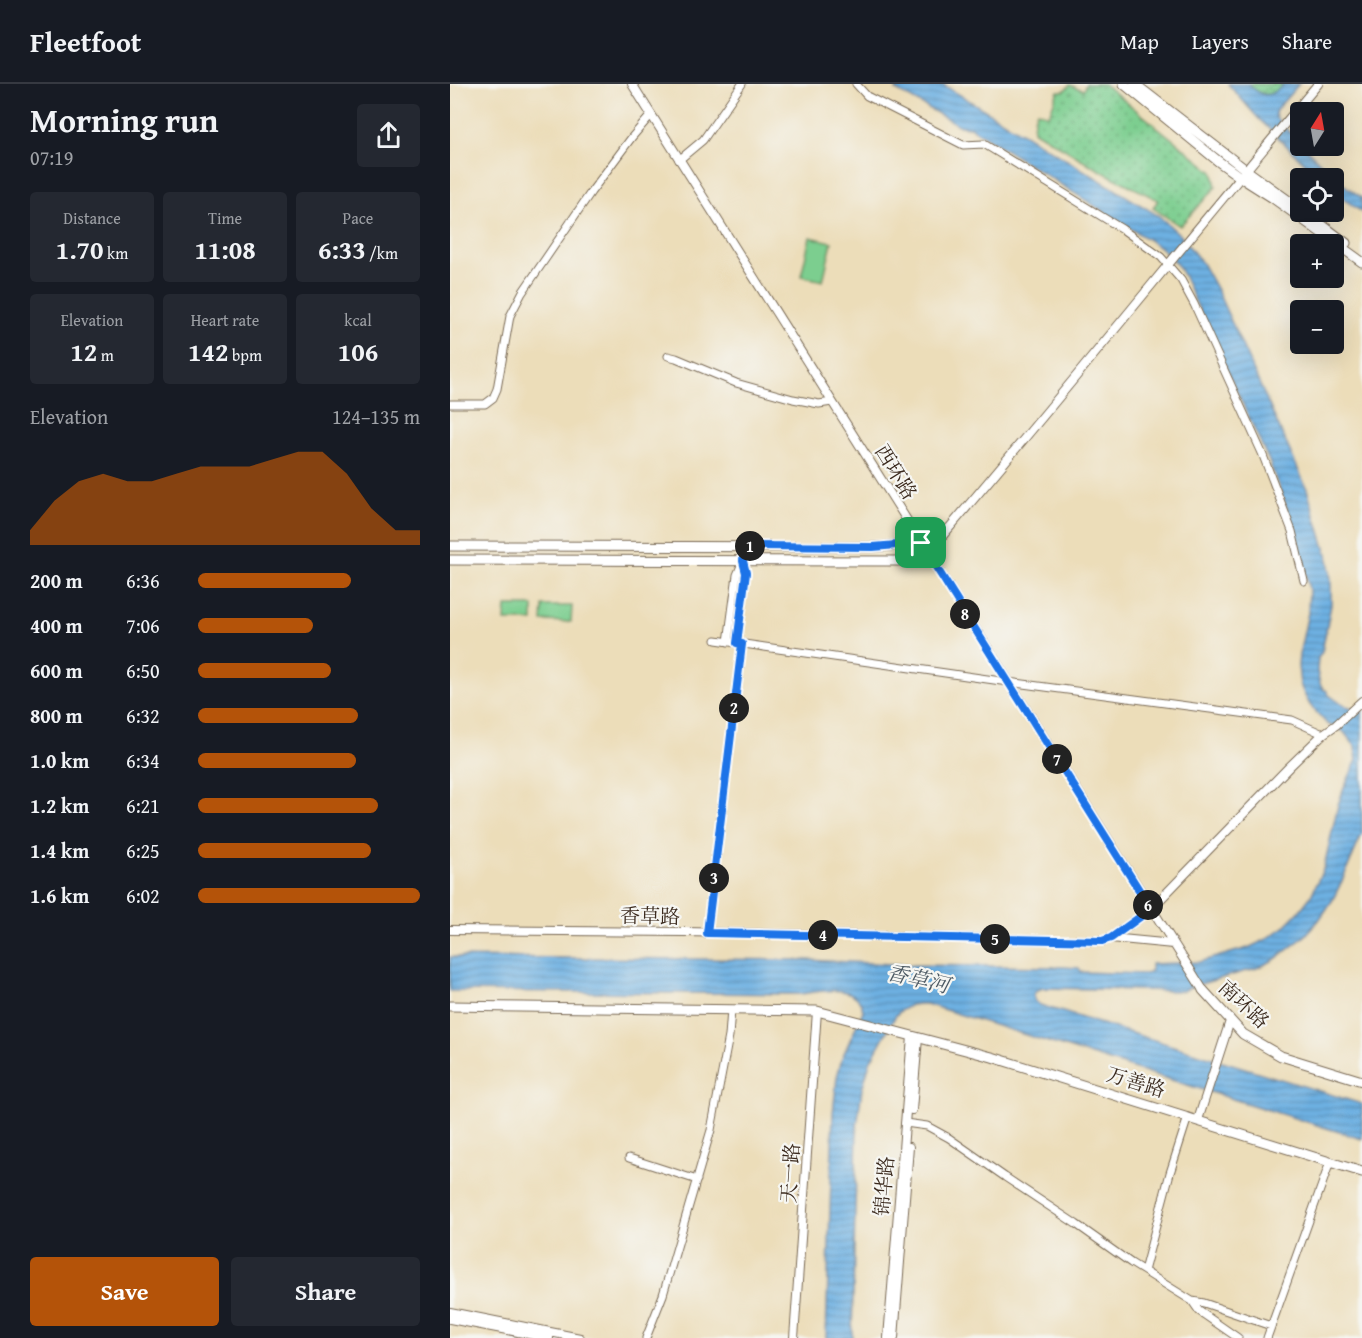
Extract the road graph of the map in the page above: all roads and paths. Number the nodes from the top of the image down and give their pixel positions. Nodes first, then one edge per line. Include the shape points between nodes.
1 (632, 84) edge
2 (742, 84) edge
3 (856, 84) edge
4 (1124, 84) edge
5 (1135, 84) edge
6 (1318, 84) edge
7 (651, 115) junction
8 (679, 160) junction
9 (1243, 174) junction
10 (1290, 202) edge
11 (1318, 222) edge
12 (1362, 255) edge
13 (1362, 262) edge
14 (1170, 263) junction
15 (668, 356) dead end
16 (832, 402) junction
17 (450, 404) edge
18 (939, 540) junction
19 (921, 543) junction
20 (450, 546) edge
21 (744, 546) junction
22 (927, 554) junction
23 (450, 560) edge
24 (743, 561) junction
25 (1304, 581) dead end
26 (716, 640) dead end
27 (728, 642) junction
28 (740, 644) junction
29 (1008, 682) junction
30 (1362, 701) edge
31 (1323, 734) junction
32 (1151, 909) junction
33 (450, 930) edge
34 (707, 933) junction
35 (1111, 938) junction
36 (1173, 944) junction
37 (1203, 990) joint
38 (450, 1006) edge
39 (731, 1010) junction
40 (817, 1011) junction
41 (1230, 1021) junction
42 (915, 1037) junction
43 (1362, 1081) edge
44 (1188, 1117) junction
45 (1198, 1120) junction
46 (908, 1124) junction
47 (629, 1158) dead end
48 (1330, 1162) junction
49 (1362, 1172) edge
50 (697, 1180) junction
51 (1144, 1271) junction
52 (1192, 1301) junction
53 (450, 1312) edge
54 (450, 1318) edge
55 (1271, 1326) junction
56 (549, 1338) edge
57 (580, 1338) edge
58 (646, 1338) edge
59 (794, 1338) edge
60 (888, 1338) edge
61 (894, 1338) edge
62 (1238, 1338) edge
63 (1267, 1338) edge

1 - 7 street, 西环路
2 - 8 street via 703,140
3 - 14 street via 867,96 963,144 984,144
4 - 9 main road via 1218,161
5 - 9 main road
6 - 9 street
7 - 8 street, 西环路
7 - 17 street via 591,192 522,293 510,316 493,398 485,404
8 - 16 street, 西环路
9 - 10 main road
9 - 13 main road
9 - 14 street
11 - 12 main road
14 - 18 street
14 - 25 street via 1194,304 1262,453 1292,531
15 - 16 street via 736,383 793,399
16 - 19 street, 西环路
18 - 19 main road
18 - 22 main road
19 - 21 main road via 873,547
19 - 22 street, 西环路
20 - 21 main road
21 - 24 street
22 - 24 main road via 902,561
22 - 29 street, 西环路
23 - 24 main road
24 - 27 street via 737,575
24 - 28 street via 746,573
26 - 27 street
27 - 28 street
28 - 29 street
28 - 34 street
29 - 31 street via 1292,720
29 - 32 street, 西环路
30 - 31 street
31 - 32 street
32 - 35 street
32 - 36 street
33 - 34 street, 香草路
34 - 35 street, 香草路 via 1090,941
35 - 36 street, 香草路
36 - 37 street
37 - 41 main road, 南环路
38 - 39 main road, 万善路
39 - 40 main road, 万善路
39 - 50 street via 711,1130
40 - 42 main road, 万善路
40 - 59 street, 天一路
41 - 43 main road, 南环路 via 1243,1034 1281,1056
41 - 45 street
42 - 44 main road, 万善路
42 - 46 street, 锦华路
44 - 45 main road, 万善路
44 - 51 street
45 - 48 main road, 万善路
46 - 51 street via 927,1126 949,1137
46 - 60 street, 锦华路
46 - 61 street, 锦华路
47 - 50 street
48 - 49 main road, 万善路
48 - 55 street
50 - 58 street
51 - 52 street
52 - 55 street
52 - 62 street via 1199,1311
53 - 57 street
54 - 56 street
55 - 63 street

